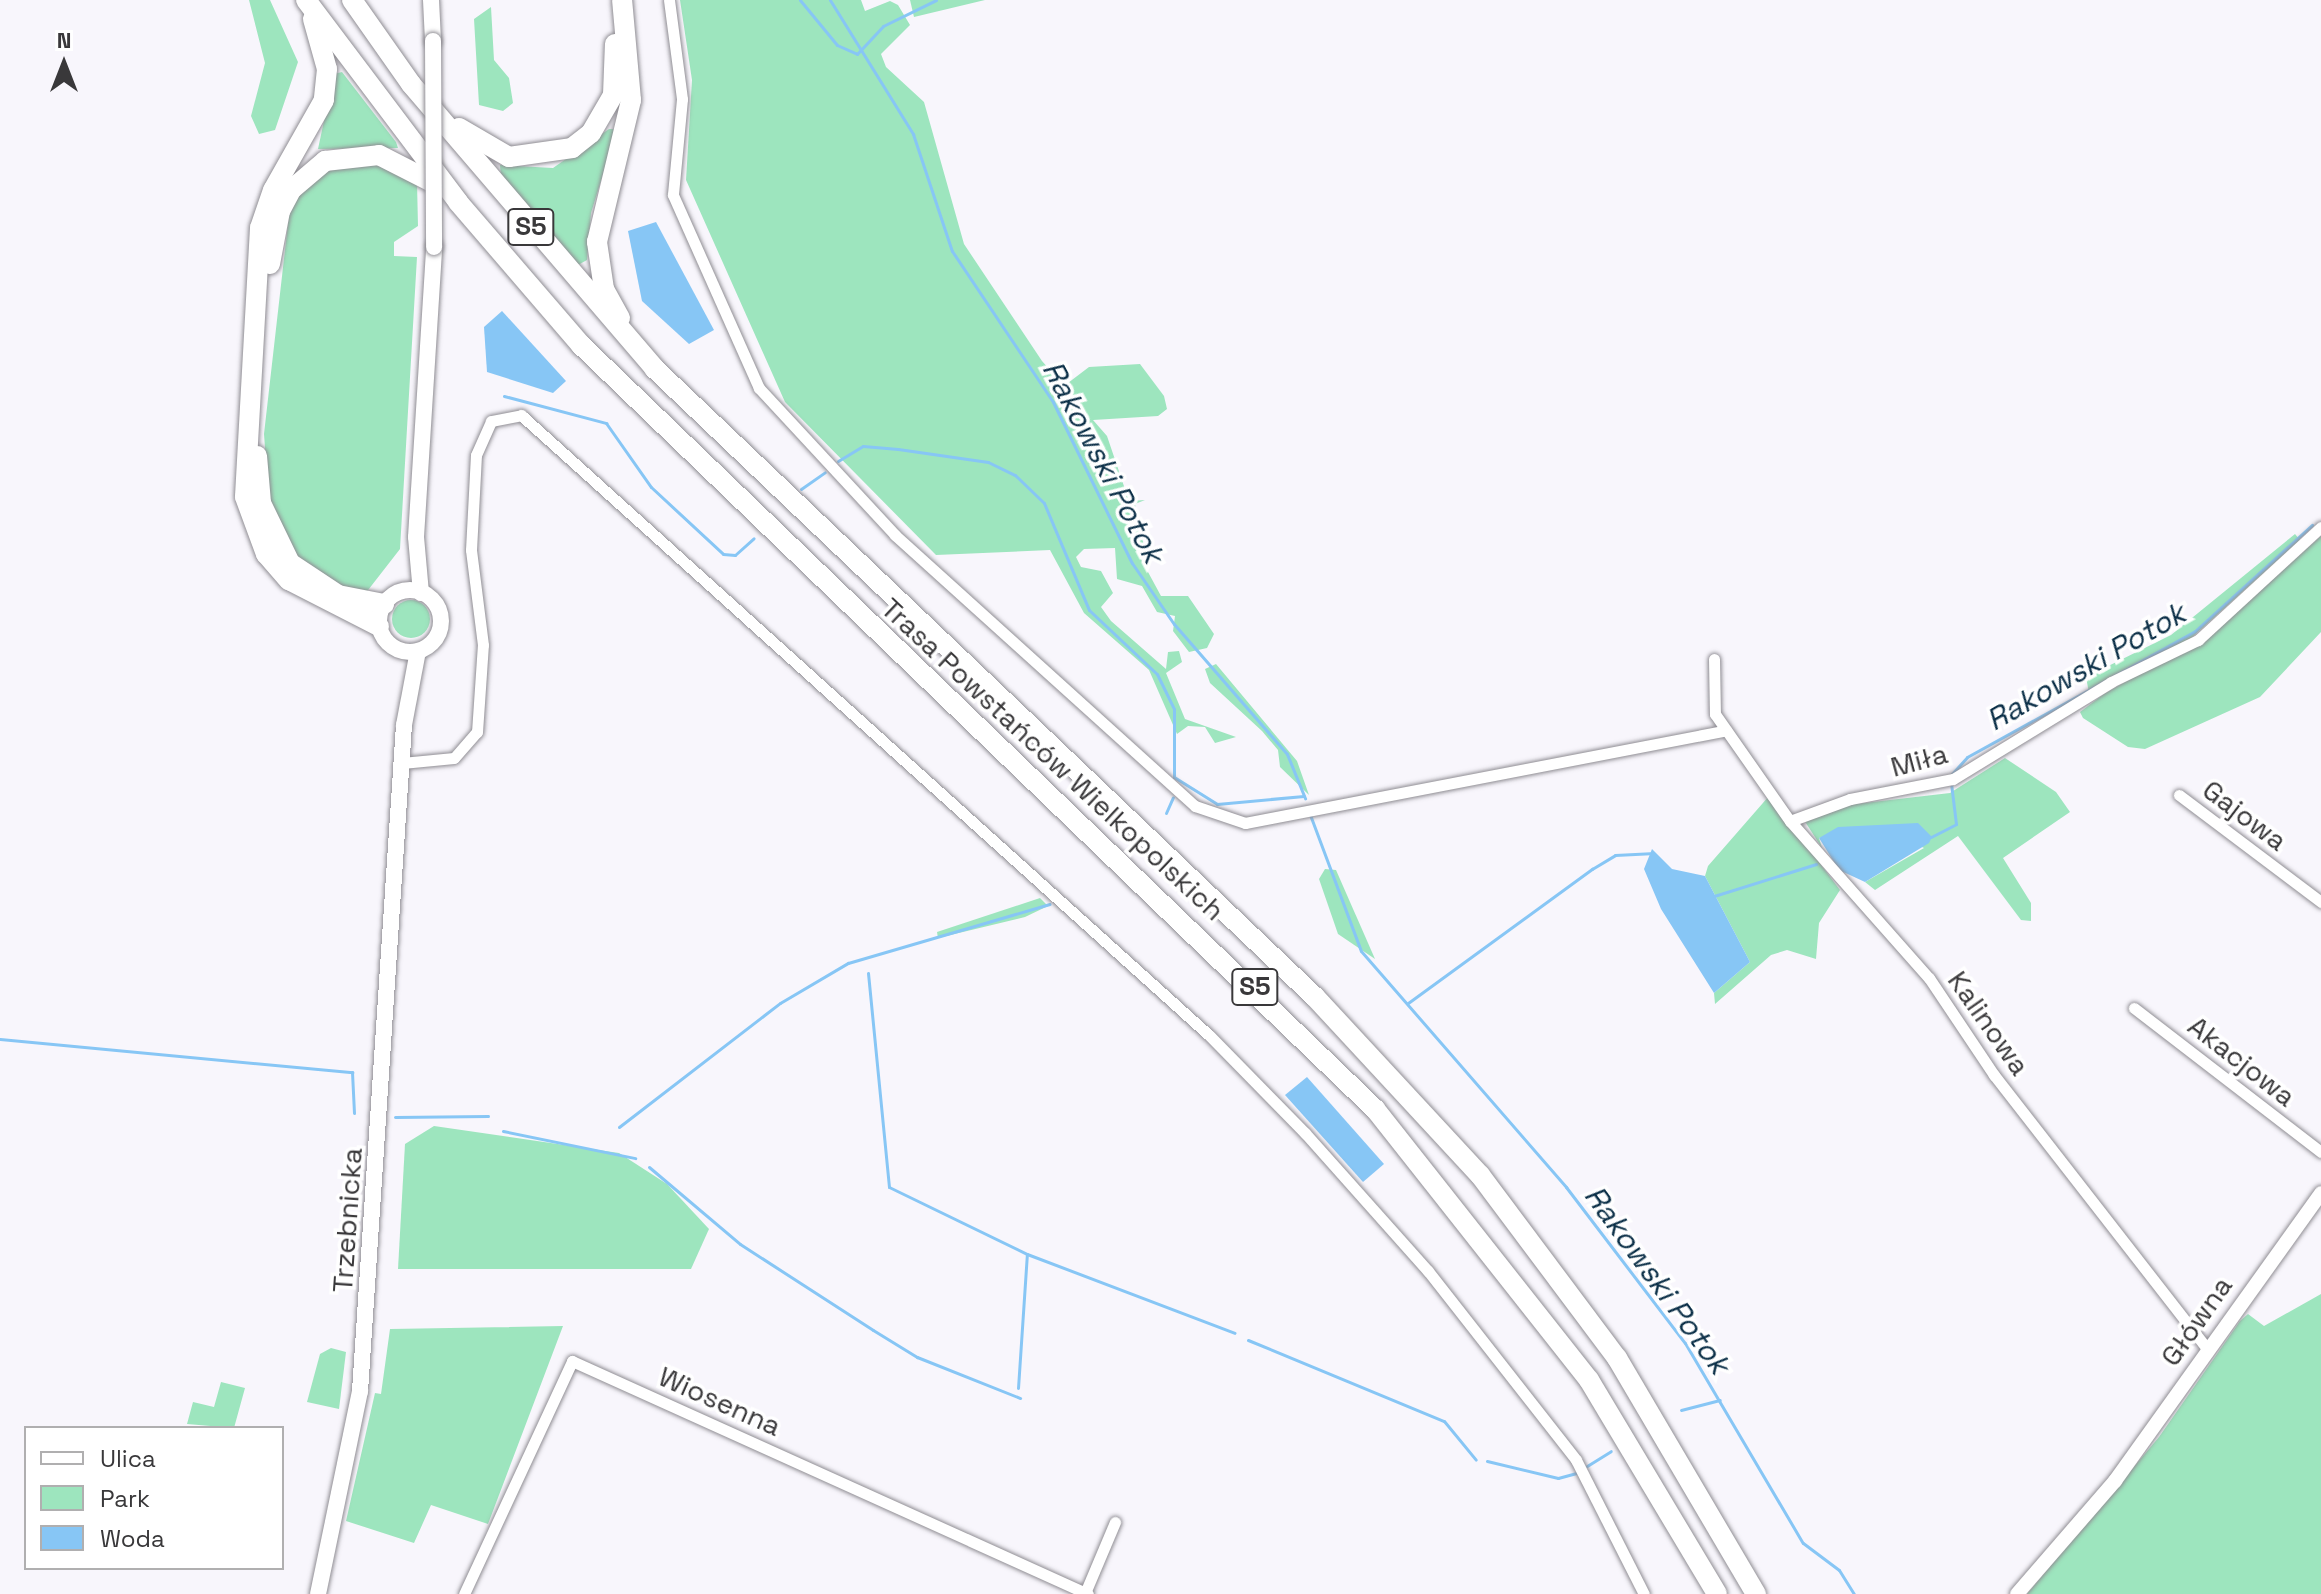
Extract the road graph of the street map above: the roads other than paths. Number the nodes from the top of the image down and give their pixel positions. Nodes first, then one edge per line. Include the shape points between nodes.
1 (306, 0) edge
2 (352, 0) edge
3 (431, 0) edge
4 (609, 0) edge
5 (622, 0) edge
6 (669, 0) edge
7 (411, 84) junction
8 (458, 202) junction
9 (654, 368) junction
10 (2321, 527) edge
11 (416, 537) junction
12 (401, 592) junction
13 (421, 593) junction
14 (384, 604) junction
15 (379, 626) junction
16 (397, 649) junction
17 (418, 651) junction
18 (1714, 659) dead end
19 (407, 692) junction
20 (1726, 730) junction
21 (402, 763) junction
22 (2179, 795) dead end
23 (1790, 821) junction
24 (2321, 902) edge
25 (2134, 1008) dead end
26 (2321, 1152) edge
27 (2321, 1193) edge
28 (2207, 1349) junction
29 (1115, 1522) dead end
30 (1084, 1593) edge
31 (318, 1594) edge
32 (464, 1594) edge
33 (1644, 1594) edge
34 (1717, 1594) edge
35 (1756, 1594) edge
36 (2017, 1594) edge

1 - 8 highway, Trasa Powstańców Wielkopolskich / S5
1 - 15 highway via 327,69 324,100 273,190 260,228 245,497 253,529 282,574 317,600
2 - 7 highway, Trasa Powstańców Wielkopolskich / S5
3 - 11 main road, bridge via 434,247
4 - 7 highway via 613,95 591,133 572,148 530,159 487,149
5 - 9 highway via 631,100 598,253 604,289
6 - 20 street via 682,99 673,195 759,388 895,535 1195,806 1245,823
7 - 9 highway, Trasa Powstańców Wielkopolskich / S5
8 - 14 highway via 396,159 341,156 291,190 271,246 261,503 272,535 313,583
8 - 34 highway, Trasa Powstańców Wielkopolskich / S5 via 581,345 752,515 1268,998 1375,1109 1589,1380
9 - 35 highway, Trasa Powstańców Wielkopolskich / S5 via 1400,1086 1498,1197 1617,1358
10 - 23 street, Miła via 2198,640 2111,682 1953,779 1838,802
11 - 12 main road
11 - 13 main road
12 - 13 main road
12 - 14 main road
13 - 17 main road via 436,603 441,622 435,640
14 - 15 main road
15 - 16 main road
16 - 17 main road
16 - 19 main road
17 - 19 main road
18 - 20 street, Kalinowa via 1711,704
19 - 21 main road, Trzebnicka
20 - 23 street, Kalinowa
21 - 31 main road, Trzebnicka via 360,1391
21 - 33 street via 454,758 477,732 483,645 471,550 476,455 491,421 521,415 1210,1036 1305,1133 1428,1271 1576,1460
22 - 24 street, Gajowa
23 - 28 street, Kalinowa via 1929,978 1994,1075
25 - 26 street, Akacjowa
27 - 28 street, Główna
28 - 36 street, Główna via 2115,1481
29 - 30 street, Wiosenna
30 - 32 street, Wiosenna via 572,1361

